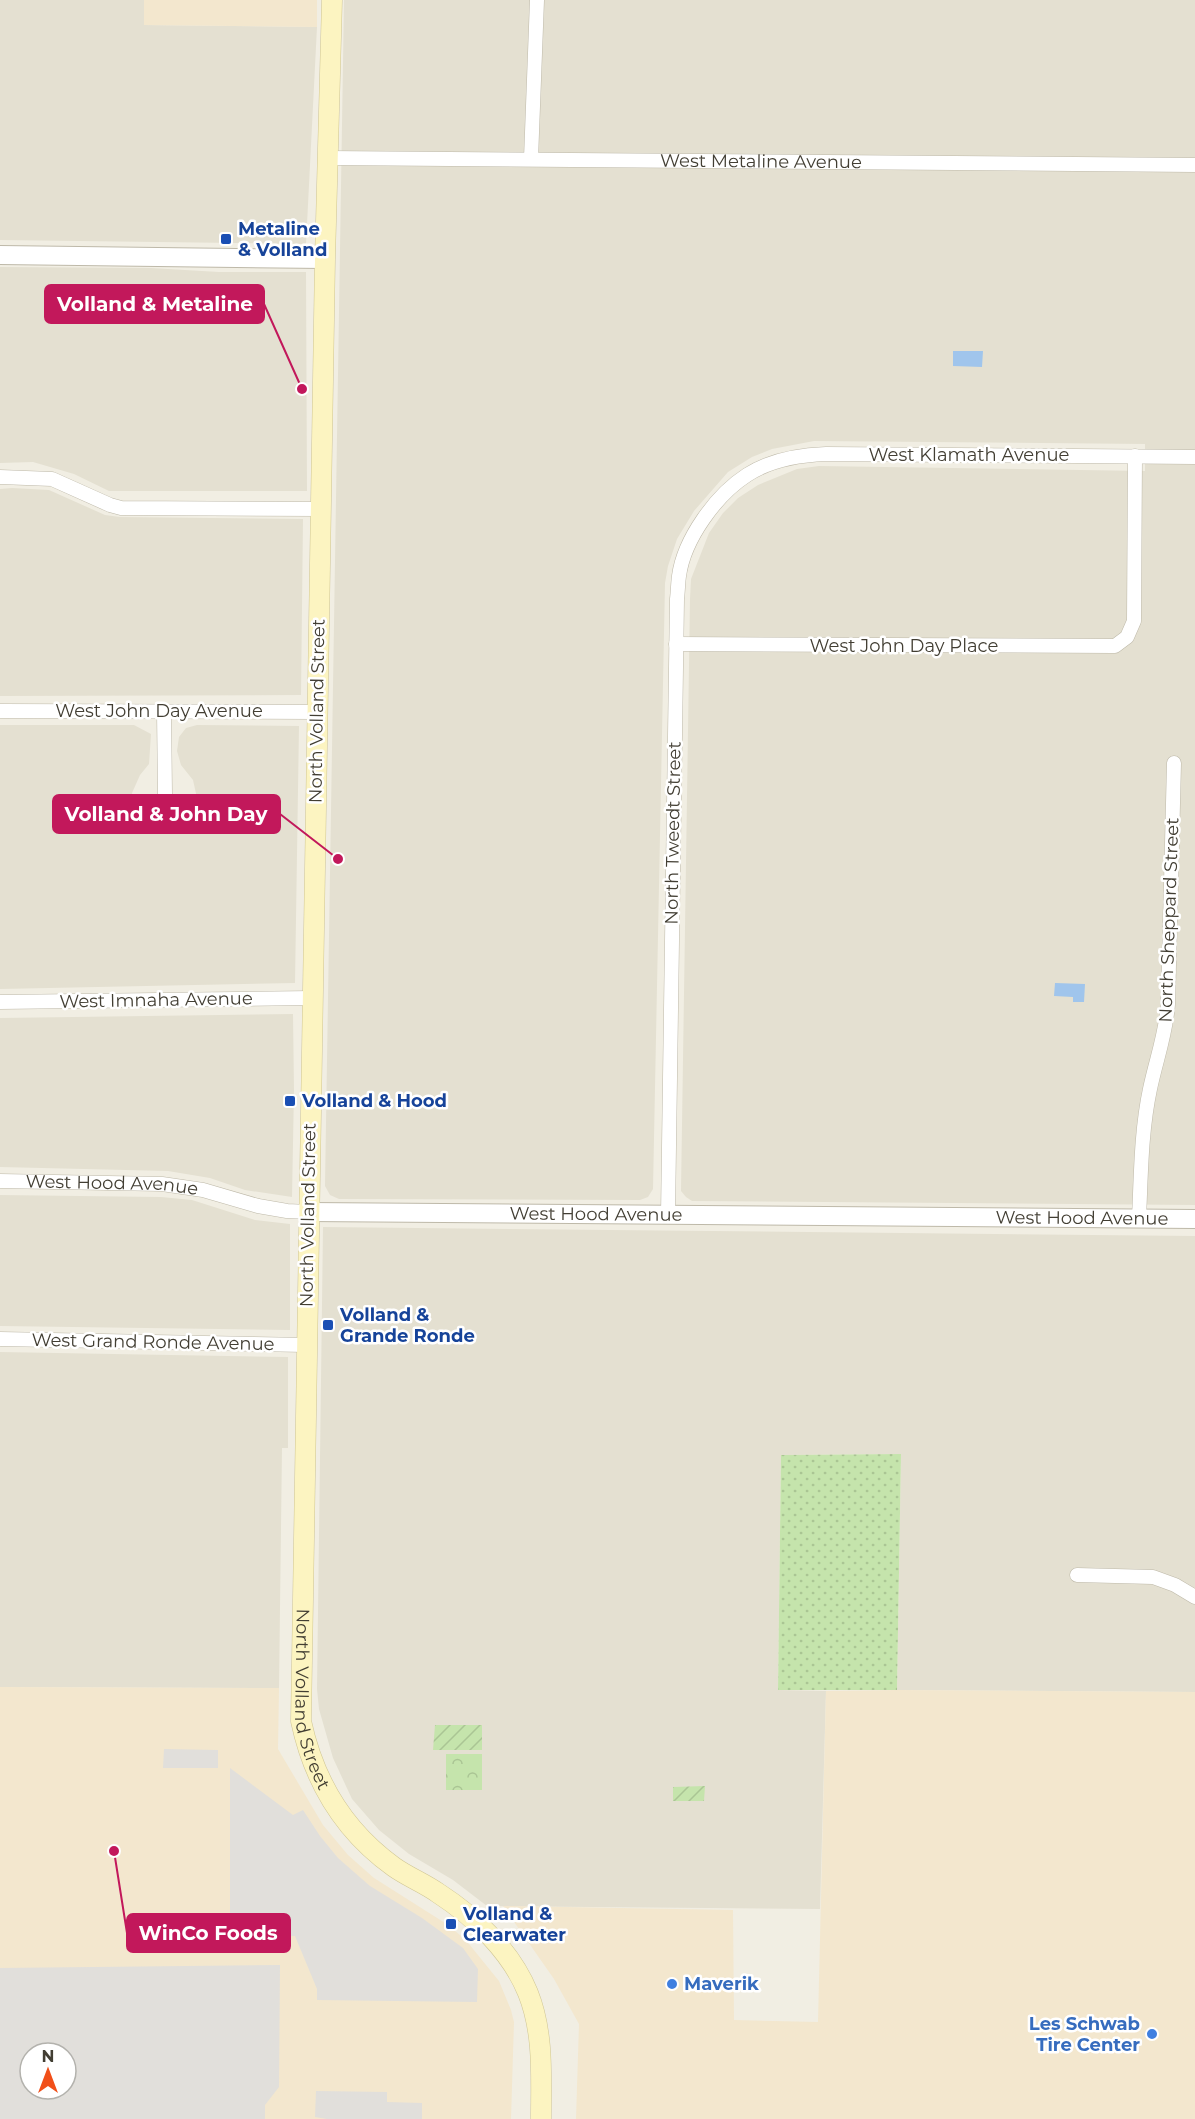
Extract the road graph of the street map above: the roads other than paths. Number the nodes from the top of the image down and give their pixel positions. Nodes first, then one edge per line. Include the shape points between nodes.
1 (332, 0) edge
2 (537, 0) edge
3 (327, 158) junction
4 (531, 159) junction
5 (1195, 165) edge
6 (0, 255) edge
7 (324, 259) junction
8 (1135, 456) junction
9 (1195, 457) edge
10 (747, 475) joint
11 (0, 477) edge
12 (321, 509) junction
13 (676, 644) junction
14 (0, 711) edge
15 (164, 711) junction
16 (317, 712) junction
17 (1174, 763) dead end
18 (165, 794) dead end
19 (312, 998) junction
20 (0, 1002) edge
21 (0, 1181) edge
22 (308, 1212) junction
23 (668, 1215) junction
24 (1139, 1218) junction
25 (1195, 1219) edge
26 (0, 1339) edge
27 (305, 1345) junction
28 (1077, 1575) dead end
29 (1195, 1597) edge
30 (541, 2119) edge

1 - 3 main road, North Volland Street
2 - 4 street
3 - 4 street, West Metaline Avenue
3 - 7 main road, North Volland Street
4 - 5 street, West Metaline Avenue
6 - 7 street
7 - 12 main road, North Volland Street
8 - 9 street, West Klamath Avenue
8 - 10 street, West Klamath Avenue via 819,454 788,459
8 - 13 street, West John Day Place via 1134,621 1127,637 1115,646
10 - 13 street, North Tweedt Street via 713,507 683,559
11 - 12 street via 52,479 121,508
12 - 16 main road, North Volland Street
13 - 23 street, North Tweedt Street
14 - 15 street, West John Day Avenue
15 - 16 street, West John Day Avenue
15 - 18 street
16 - 19 main road, North Volland Street
17 - 24 street, North Sheppard Street via 1168,1004 1145,1114
19 - 20 street, West Imnaha Avenue
19 - 22 main road, North Volland Street
21 - 22 street, West Hood Avenue via 162,1184 203,1190 258,1206
22 - 23 street, West Hood Avenue
22 - 27 main road, North Volland Street
23 - 24 street, West Hood Avenue
24 - 25 street, West Hood Avenue
26 - 27 street, West Grand Ronde Avenue
27 - 30 main road, North Volland Street via 300,1704 312,1762 333,1804 363,1842 396,1869 469,1914 513,1964 528,1990 538,2028
28 - 29 street via 1153,1577

